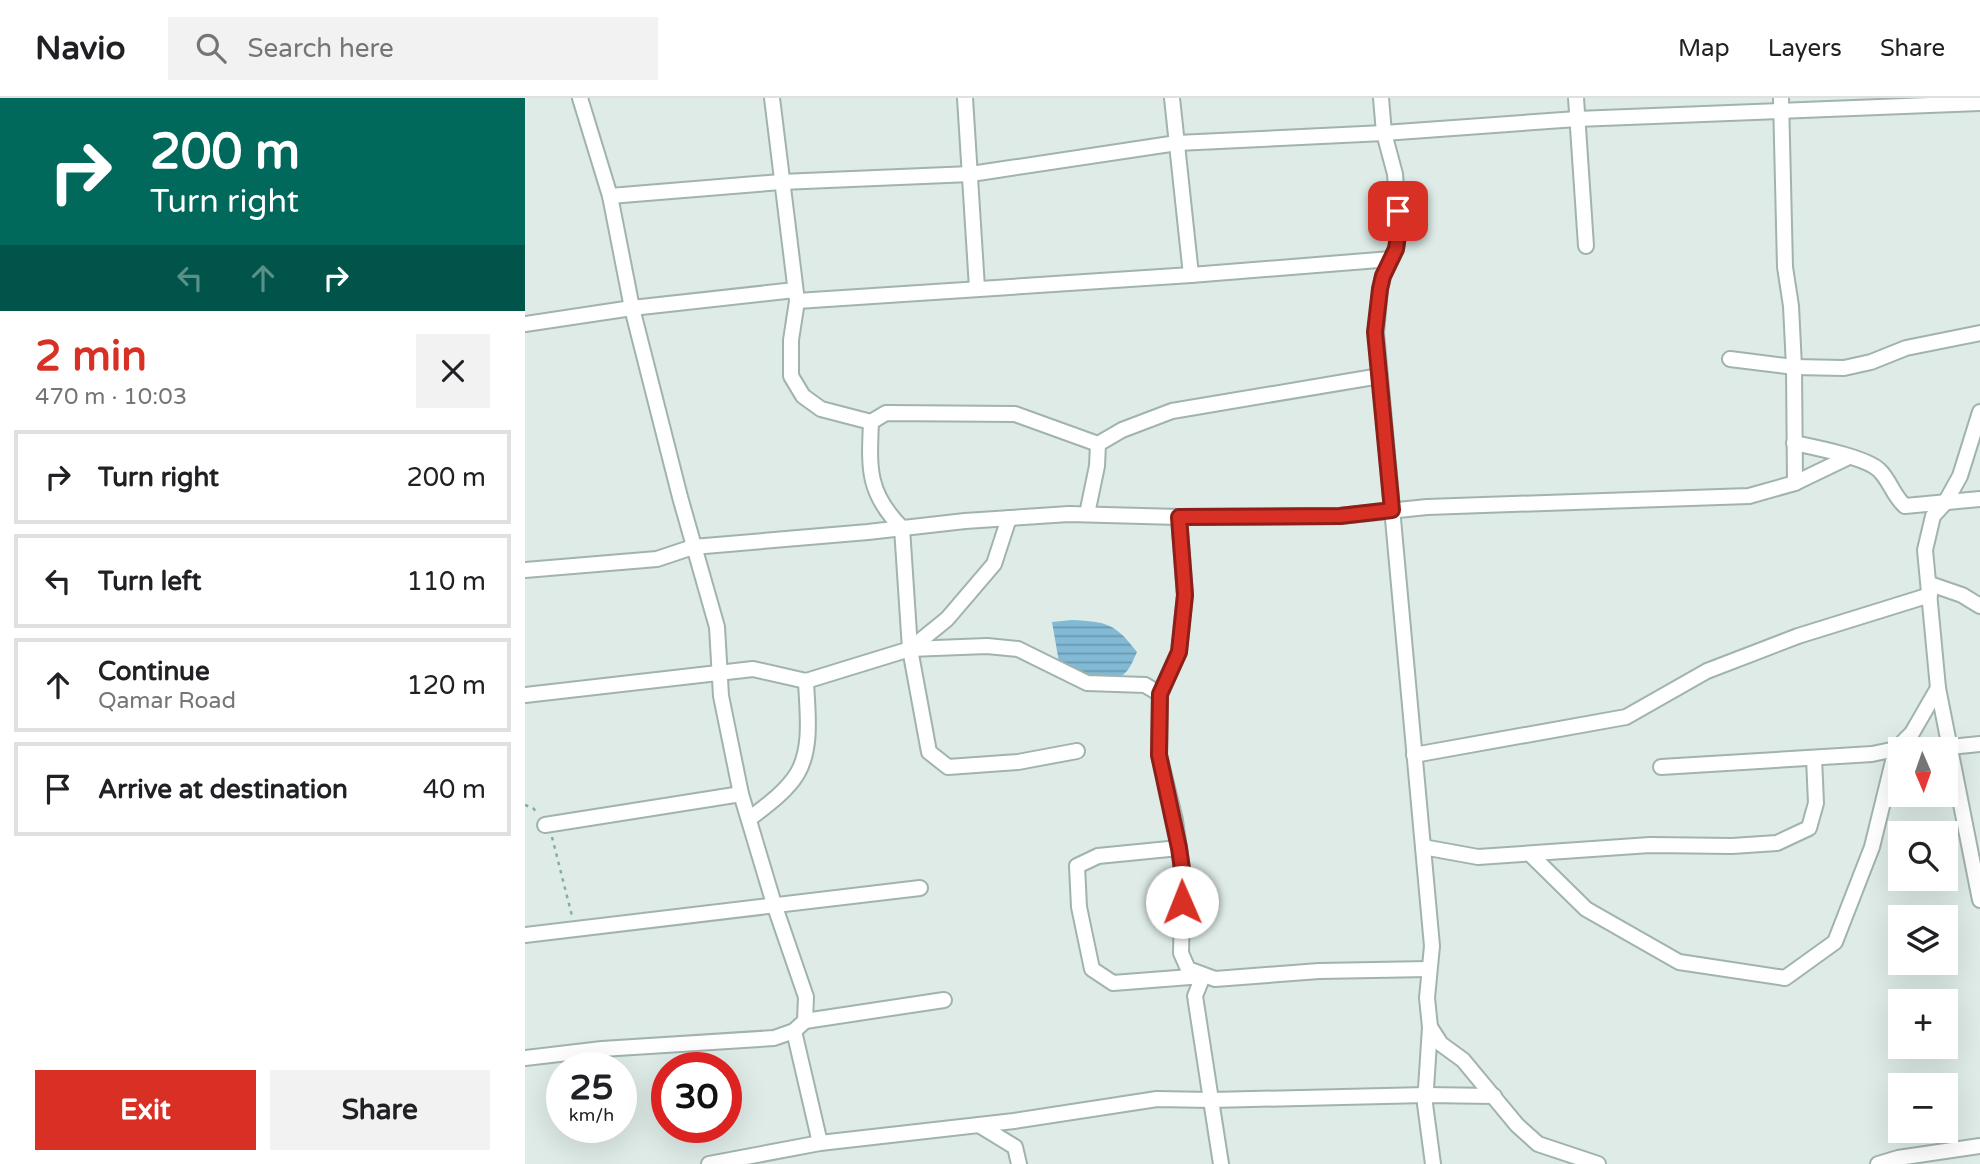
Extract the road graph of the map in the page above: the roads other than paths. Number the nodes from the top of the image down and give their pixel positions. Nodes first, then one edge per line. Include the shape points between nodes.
1 (580, 98) edge
2 (772, 98) edge
3 (965, 98) edge
4 (1173, 98) edge
5 (1381, 98) edge
6 (1576, 98) edge
7 (1980, 103) edge
8 (1781, 105) edge
9 (1577, 119) junction
10 (1384, 133) junction
11 (1177, 143) junction
12 (971, 174) junction
13 (781, 182) junction
14 (610, 196) junction
15 (1586, 246) dead end
16 (1391, 259) junction
17 (1191, 275) junction
18 (978, 288) junction
19 (796, 296) junction
20 (632, 308) junction
21 (525, 324) edge
22 (1980, 333) edge
23 (1730, 359) dead end
24 (1794, 367) junction
25 (1380, 376) junction
26 (1980, 412) edge
27 (871, 422) junction
28 (1794, 443) junction
29 (1098, 444) junction
30 (1849, 457) junction
31 (1795, 484) junction
32 (1980, 499) edge
33 (1945, 503) junction
34 (1392, 510) junction
35 (1087, 514) junction
36 (1179, 517) junction
37 (1009, 518) junction
38 (902, 528) junction
39 (693, 547) junction
40 (525, 570) edge
41 (1930, 590) junction
42 (1980, 606) edge
43 (910, 649) junction
44 (719, 672) junction
45 (806, 681) junction
46 (1938, 688) junction
47 (1160, 694) junction
48 (525, 695) edge
49 (1908, 737) edge
50 (1947, 737) edge
51 (1980, 744) edge
52 (1958, 746) edge
53 (1077, 751) dead end
54 (1888, 751) edge
55 (1415, 755) junction
56 (1814, 758) junction
57 (1661, 767) dead end
58 (1888, 782) edge
59 (1958, 791) edge
60 (741, 794) junction
61 (749, 819) junction
62 (545, 825) road end
63 (1423, 847) junction
64 (1179, 848) junction
65 (1530, 854) junction
66 (920, 888) dead end
67 (1980, 900) edge
68 (774, 904) junction
69 (525, 936) edge
70 (1429, 969) junction
71 (1203, 976) junction
72 (944, 1000) dead end
73 (799, 1026) junction
74 (1430, 1027) junction
75 (525, 1058) edge
76 (1426, 1095) junction
77 (1494, 1096) junction
78 (1211, 1100) junction
79 (979, 1125) junction
80 (820, 1143) junction
81 (1980, 1146) edge
82 (709, 1164) edge
83 (1019, 1164) edge
84 (1221, 1164) edge
85 (1433, 1164) edge
86 (1598, 1164) edge
87 (1878, 1164) edge

1 - 14 street
2 - 13 street
3 - 12 street
4 - 11 street
5 - 10 street
6 - 9 street
7 - 8 street
8 - 9 street
8 - 24 street via 1785,267
9 - 10 street
9 - 15 street
10 - 11 street
10 - 16 street via 1395,174 1399,229
11 - 12 street
11 - 17 street
12 - 13 street
12 - 18 street
13 - 14 street
13 - 19 street
14 - 20 street
16 - 17 street
16 - 25 street via 1383,276 1375,332
17 - 18 street
18 - 19 street
19 - 20 street
19 - 27 street via 791,376 803,396 821,409
20 - 21 street
20 - 39 street
22 - 24 street via 1906,348 1845,368
23 - 24 street
24 - 28 street
25 - 29 street via 1173,411
25 - 34 street
26 - 33 street via 1960,476
27 - 29 street via 886,414 1015,414
27 - 38 street via 869,469 884,510
28 - 30 street
28 - 31 street
29 - 35 street
30 - 31 street
30 - 33 street via 1878,468 1905,506
31 - 34 street via 1749,496
32 - 33 street
33 - 41 street via 1933,516 1925,550
34 - 36 street via 1340,516
34 - 55 street
35 - 36 street
35 - 37 street
36 - 47 street via 1185,595 1179,652
37 - 38 street
37 - 43 street via 994,564 947,619
38 - 39 street
38 - 43 street
39 - 40 street via 657,559
39 - 44 street via 717,627
41 - 42 street via 1962,595
41 - 46 street
41 - 55 street via 1707,671 1626,717
43 - 45 street
43 - 47 street via 1018,649 1087,684 1145,685
43 - 53 street via 929,752 948,767 1018,762
44 - 45 street via 753,669
44 - 48 street
44 - 60 street
45 - 61 street via 807,742 798,773
46 - 49 street
46 - 50 street
47 - 64 street via 1159,755
51 - 52 street
54 - 56 street
55 - 63 street
56 - 57 street
56 - 65 street via 1816,803 1809,828 1777,843 1650,845
58 - 65 street via 1872,847 1835,942 1785,978 1679,962 1586,909
59 - 67 street
60 - 61 street
60 - 62 street
61 - 68 street
63 - 65 street via 1478,857
63 - 70 street via 1432,946
64 - 71 street via 1181,953 1188,969
64 - 71 street via 1098,856 1077,866 1079,907 1092,968 1113,983
66 - 68 street
68 - 69 street
68 - 73 street via 806,997
70 - 71 street
70 - 74 street
71 - 78 street via 1195,996
72 - 73 street
73 - 75 street via 774,1038
73 - 80 street
74 - 76 street
74 - 77 street
76 - 77 street
76 - 78 street
76 - 85 street
77 - 86 street via 1538,1143
78 - 79 street via 1157,1099
78 - 84 street
79 - 80 street
79 - 83 street via 1015,1147
80 - 82 street
81 - 87 street

